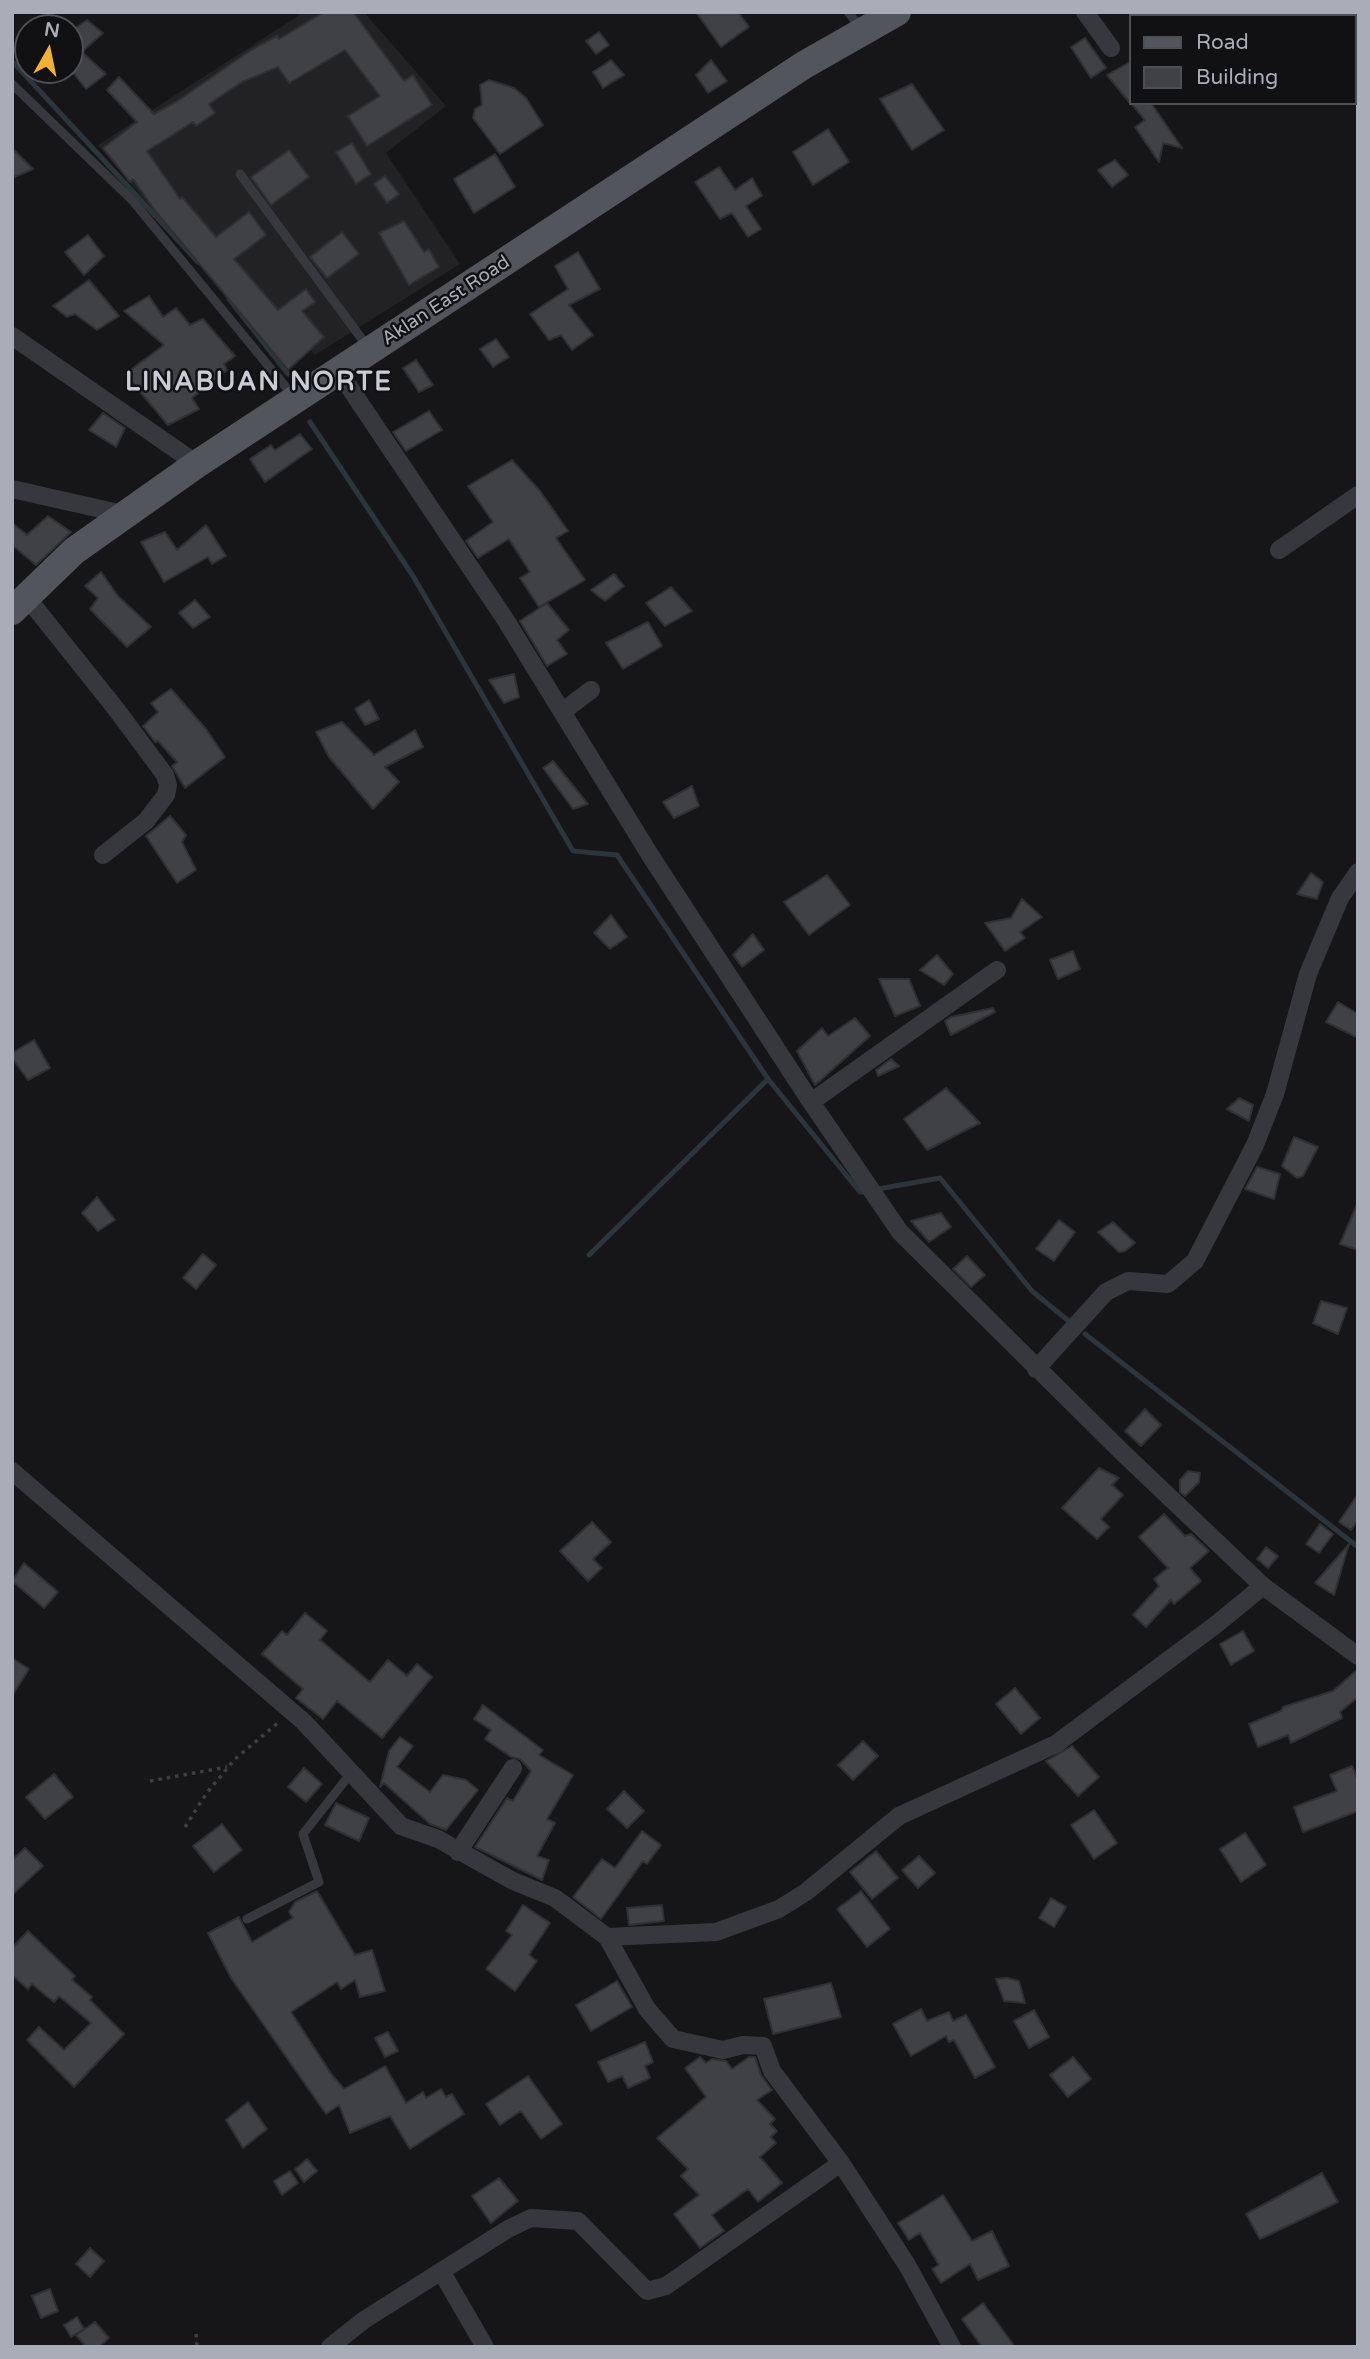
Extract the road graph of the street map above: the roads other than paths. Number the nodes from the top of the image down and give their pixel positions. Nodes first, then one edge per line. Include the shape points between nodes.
1 (897, 12) edge
2 (1085, 12) edge
3 (856, 22) edge
4 (1111, 48) dead end
5 (12, 84) edge
6 (240, 174) dead end
7 (12, 336) edge
8 (370, 351) junction
9 (340, 372) junction
10 (296, 400) junction
11 (197, 464) junction
12 (12, 489) edge
13 (1358, 495) edge
14 (123, 514) junction
15 (1279, 550) dead end
16 (19, 603) edge
17 (592, 690) dead end
18 (562, 712) junction
19 (103, 855) dead end
20 (1358, 872) edge
21 (997, 970) dead end
22 (811, 1102) junction
23 (1037, 1369) junction
24 (12, 1471) edge
25 (1263, 1586) junction
26 (1358, 1656) edge
27 (513, 1769) dead end
28 (351, 1773) junction
29 (458, 1852) junction
30 (247, 1919) dead end
31 (607, 1937) junction
32 (841, 2163) junction
33 (441, 2271) junction
34 (330, 2347) edge
35 (485, 2347) edge
36 (952, 2347) edge

1 - 3 main road, Aklan East Road
2 - 4 street
3 - 8 main road, Aklan East Road via 804,65
5 - 10 lane via 132,200
6 - 8 lane
7 - 11 street
8 - 9 main road, Aklan East Road
9 - 10 main road, Aklan East Road
9 - 18 street
10 - 11 main road, Aklan East Road
11 - 14 main road, Aklan East Road
12 - 14 street
13 - 15 street
14 - 16 main road, Aklan East Road via 74,551
16 - 19 street via 116,709 165,775 166,795 146,821
17 - 18 street
18 - 22 street
20 - 23 street via 1340,898 1308,974 1275,1094 1255,1145 1195,1261 1168,1284 1128,1281 1105,1292
21 - 22 street
22 - 23 street via 900,1232
23 - 25 street
24 - 28 street via 301,1720
25 - 26 street
25 - 31 street via 1056,1744 899,1816 779,1909 716,1932
27 - 29 street
28 - 29 street via 401,1826 438,1839
28 - 30 lane via 303,1834 319,1882
29 - 31 street via 555,1898
31 - 32 street via 647,2009 673,2039 723,2050 763,2046 772,2071
32 - 33 street via 666,2286 647,2291 578,2221 531,2218
32 - 36 street via 907,2265
33 - 34 street
33 - 35 street

